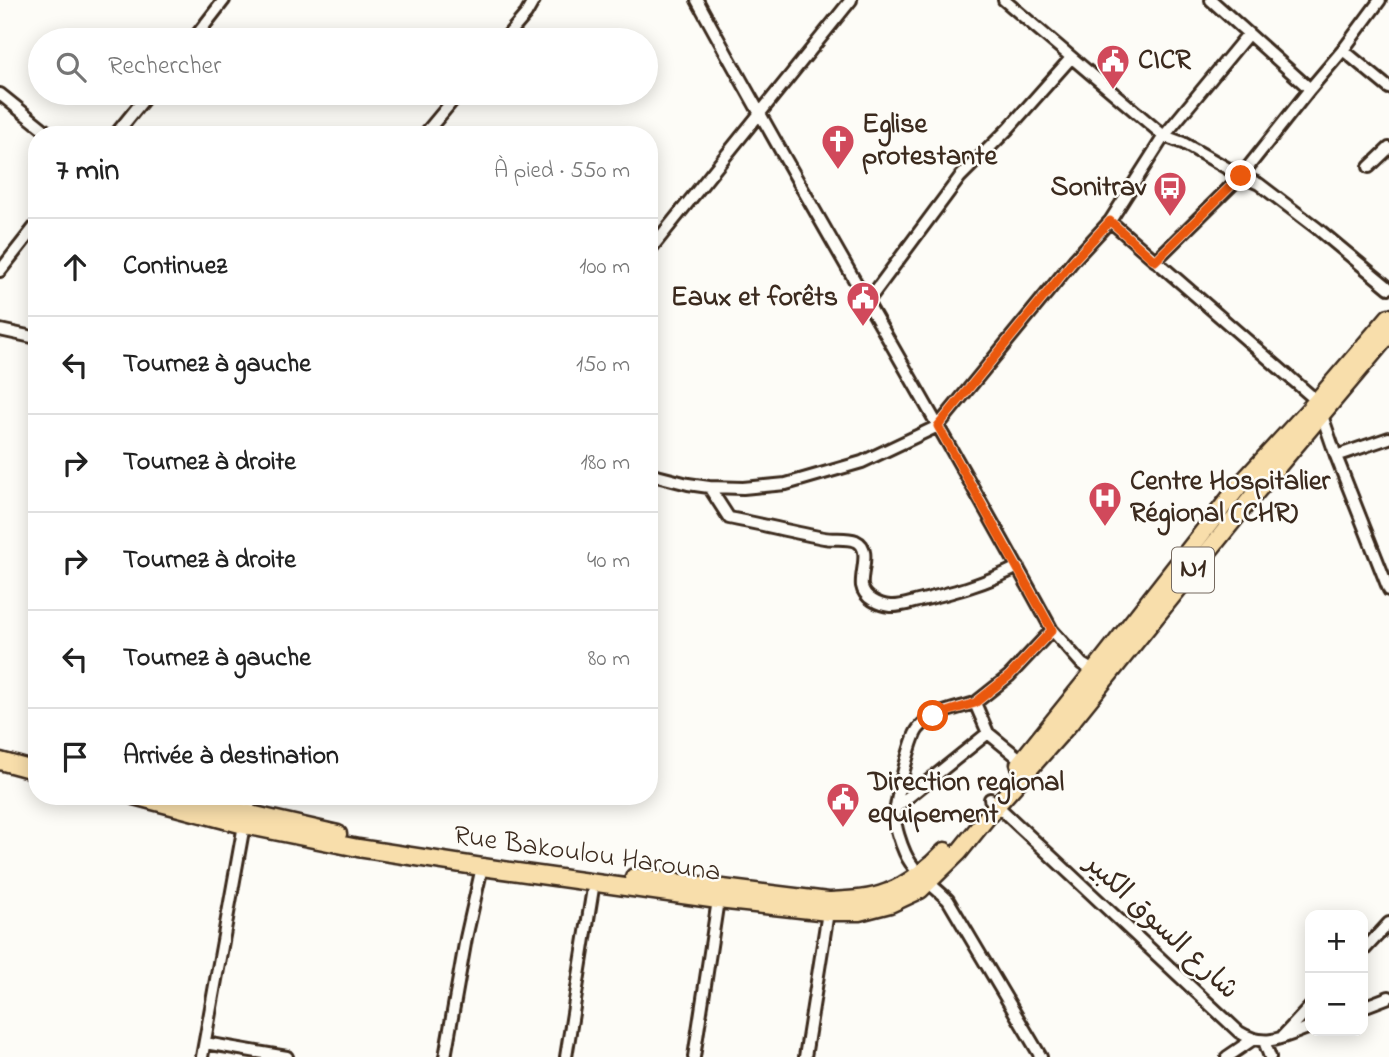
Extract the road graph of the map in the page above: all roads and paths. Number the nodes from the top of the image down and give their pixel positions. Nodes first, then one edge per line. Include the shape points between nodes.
1 (224, 0) edge
2 (534, 0) edge
3 (698, 0) edge
4 (851, 0) edge
5 (1004, 0) edge
6 (1211, 0) edge
7 (1380, 0) edge
8 (202, 28) edge
9 (514, 28) edge
10 (1248, 34) junction
11 (1343, 50) junction
12 (1071, 58) junction
13 (1389, 88) edge
14 (1310, 89) junction
15 (0, 94) edge
16 (139, 105) edge
17 (449, 105) edge
18 (760, 115) junction
19 (40, 126) edge
20 (122, 126) edge
21 (432, 126) edge
22 (1164, 136) junction
23 (1389, 148) edge
24 (1369, 167) dead end
25 (1241, 176) junction
26 (1110, 221) junction
27 (28, 235) edge
28 (658, 240) edge
29 (1155, 261) junction
30 (0, 271) edge
31 (1389, 288) edge
32 (868, 301) junction
33 (1389, 317) edge
34 (0, 333) edge
35 (1389, 334) edge
36 (28, 337) edge
37 (1320, 407) junction
38 (938, 426) junction
39 (1389, 439) edge
40 (1336, 456) junction
41 (658, 476) edge
42 (709, 487) junction
43 (1018, 567) junction
44 (1386, 577) edge
45 (1389, 590) edge
46 (1052, 630) junction
47 (1100, 675) junction
48 (975, 703) junction
49 (988, 733) junction
50 (0, 752) edge
51 (28, 760) edge
52 (0, 761) edge
53 (1026, 764) junction
54 (28, 769) edge
55 (993, 802) junction
56 (179, 805) edge
57 (200, 805) edge
58 (251, 805) edge
59 (896, 807) junction
60 (244, 818) junction
61 (482, 867) junction
62 (924, 878) junction
63 (594, 882) junction
64 (718, 900) junction
65 (828, 912) junction
66 (1389, 923) edge
67 (1368, 946) edge
68 (1389, 997) edge
69 (1368, 1005) edge
70 (1305, 1012) edge
71 (1305, 1029) edge
72 (1281, 1038) junction
73 (1252, 1040) junction
74 (1264, 1041) junction
75 (205, 1043) junction
76 (202, 1057) edge
77 (287, 1057) edge
78 (445, 1057) edge
79 (566, 1057) edge
80 (694, 1057) edge
81 (805, 1057) edge
82 (1041, 1057) edge
83 (1227, 1057) edge
84 (1270, 1057) edge

1 - 8 street
2 - 9 street
3 - 18 street
4 - 18 street
5 - 12 street
6 - 10 street
7 - 11 street
10 - 14 street
10 - 22 street
11 - 13 street
11 - 14 street
12 - 22 street
12 - 32 street via 960,177
14 - 25 street
15 - 19 street
16 - 20 street
17 - 21 street
18 - 28 street
18 - 32 street
22 - 25 street
22 - 26 street
23 - 24 street
25 - 29 street
25 - 31 street via 1259,184
26 - 29 street
26 - 38 street
27 - 30 street
29 - 37 street
32 - 38 street
33 - 37 highway, N1
34 - 36 street
35 - 37 highway, N1
37 - 40 street
37 - 47 highway, N1 via 1238,486
38 - 42 street via 862,462 796,482
38 - 43 street
39 - 40 street
40 - 44 street
41 - 42 street
42 - 43 street via 729,518 856,541 864,553 865,594 890,606 970,588
43 - 46 street
44 - 45 street
46 - 47 street via 1082,664
46 - 48 street via 1009,676
47 - 53 highway, N1
48 - 49 street
48 - 59 street via 933,716 917,730
49 - 53 street
49 - 59 street
50 - 51 highway
52 - 54 highway
53 - 55 highway, N1
55 - 62 highway, Rue Bakoulou Harouna
55 - 73 street, شارع السوق الكبير
56 - 60 highway, Rue Bakoulou Harouna
57 - 60 highway, Rue Bakoulou Harouna
58 - 60 street
59 - 62 street via 905,853
60 - 61 highway, Rue Bakoulou Harouna via 358,848
60 - 62 highway, Rue Bakoulou Harouna via 447,852 828,901 858,900
60 - 75 street
61 - 63 highway, Rue Bakoulou Harouna
61 - 78 street
62 - 65 highway, Rue Bakoulou Harouna via 920,890 890,904 859,912
62 - 82 street via 948,900
63 - 64 highway, Rue Bakoulou Harouna
63 - 79 street
64 - 65 highway, Rue Bakoulou Harouna
64 - 80 street
65 - 81 street
66 - 67 street
68 - 69 street
70 - 72 street
71 - 72 street
72 - 74 street
73 - 74 street
73 - 83 street
74 - 84 street
75 - 76 street
75 - 77 street

